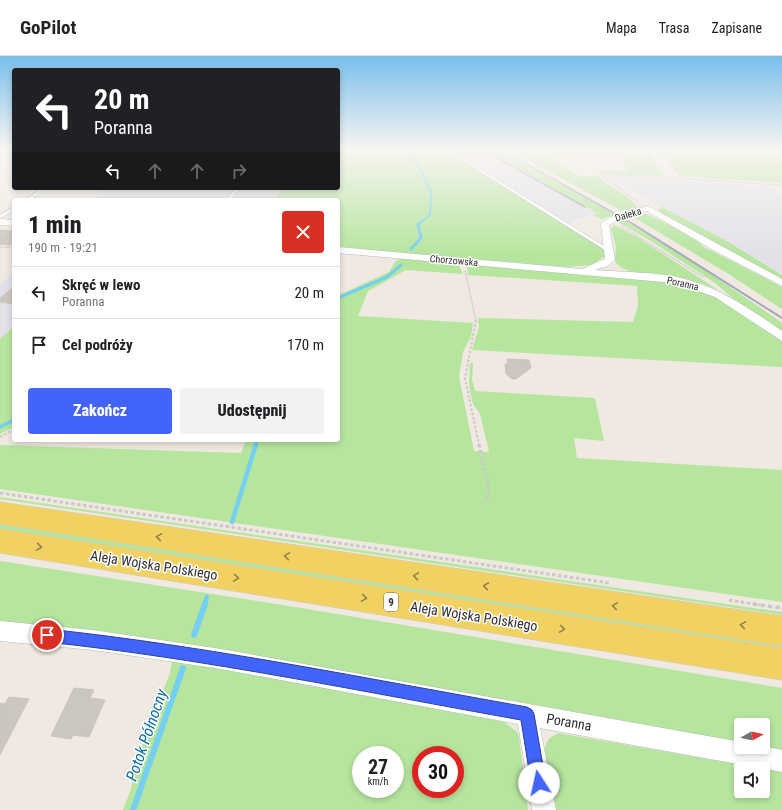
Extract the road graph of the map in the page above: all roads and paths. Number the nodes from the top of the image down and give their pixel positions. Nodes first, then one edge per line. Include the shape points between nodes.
1 (499, 184) edge
2 (615, 184) edge
3 (769, 184) edge
4 (782, 185) edge
5 (42, 190) edge
6 (236, 190) edge
7 (30, 198) edge
8 (230, 198) edge
9 (648, 208) junction
10 (12, 209) edge
11 (0, 217) edge
12 (609, 220) junction
13 (0, 222) edge
14 (12, 223) edge
15 (12, 244) edge
16 (0, 247) edge
17 (7, 248) junction
18 (12, 248) edge
19 (340, 250) edge
20 (610, 256) junction
21 (462, 261) junction
22 (569, 270) junction
23 (627, 276) junction
24 (782, 283) edge
25 (727, 298) junction
26 (782, 337) edge
27 (12, 430) edge
28 (0, 437) edge
29 (0, 493) edge
30 (486, 502) dead end
31 (0, 513) edge
32 (0, 541) edge
33 (612, 583) dead end
34 (721, 599) dead end
35 (782, 608) edge
36 (0, 631) edge
37 (782, 631) edge
38 (782, 664) edge
39 (527, 714) junction
40 (782, 761) edge
41 (544, 810) edge

1 - 20 lane
2 - 9 path, Daleka
3 - 4 path
5 - 7 lane
6 - 8 lane
9 - 12 street, Daleka
9 - 24 street
10 - 11 lane
12 - 20 street, Daleka via 605,224
12 - 25 path via 646,240 715,285
13 - 14 street
15 - 17 path
16 - 17 path
17 - 18 path
19 - 21 street, Chorzowska
20 - 22 street via 598,267
20 - 23 street via 614,267
21 - 22 street, Chorzowska
21 - 30 path via 476,321 466,360 465,378 488,490
22 - 23 street, Poranna
23 - 25 street, Poranna via 691,283
25 - 26 street, Poranna
27 - 28 path
29 - 33 path
37 -> 31 main road
32 -> 38 main road, Aleja Wojska Polskiego / 9
34 - 35 path
36 - 39 street, Poranna via 93,640 213,658
39 - 40 street, Poranna
39 - 41 street

